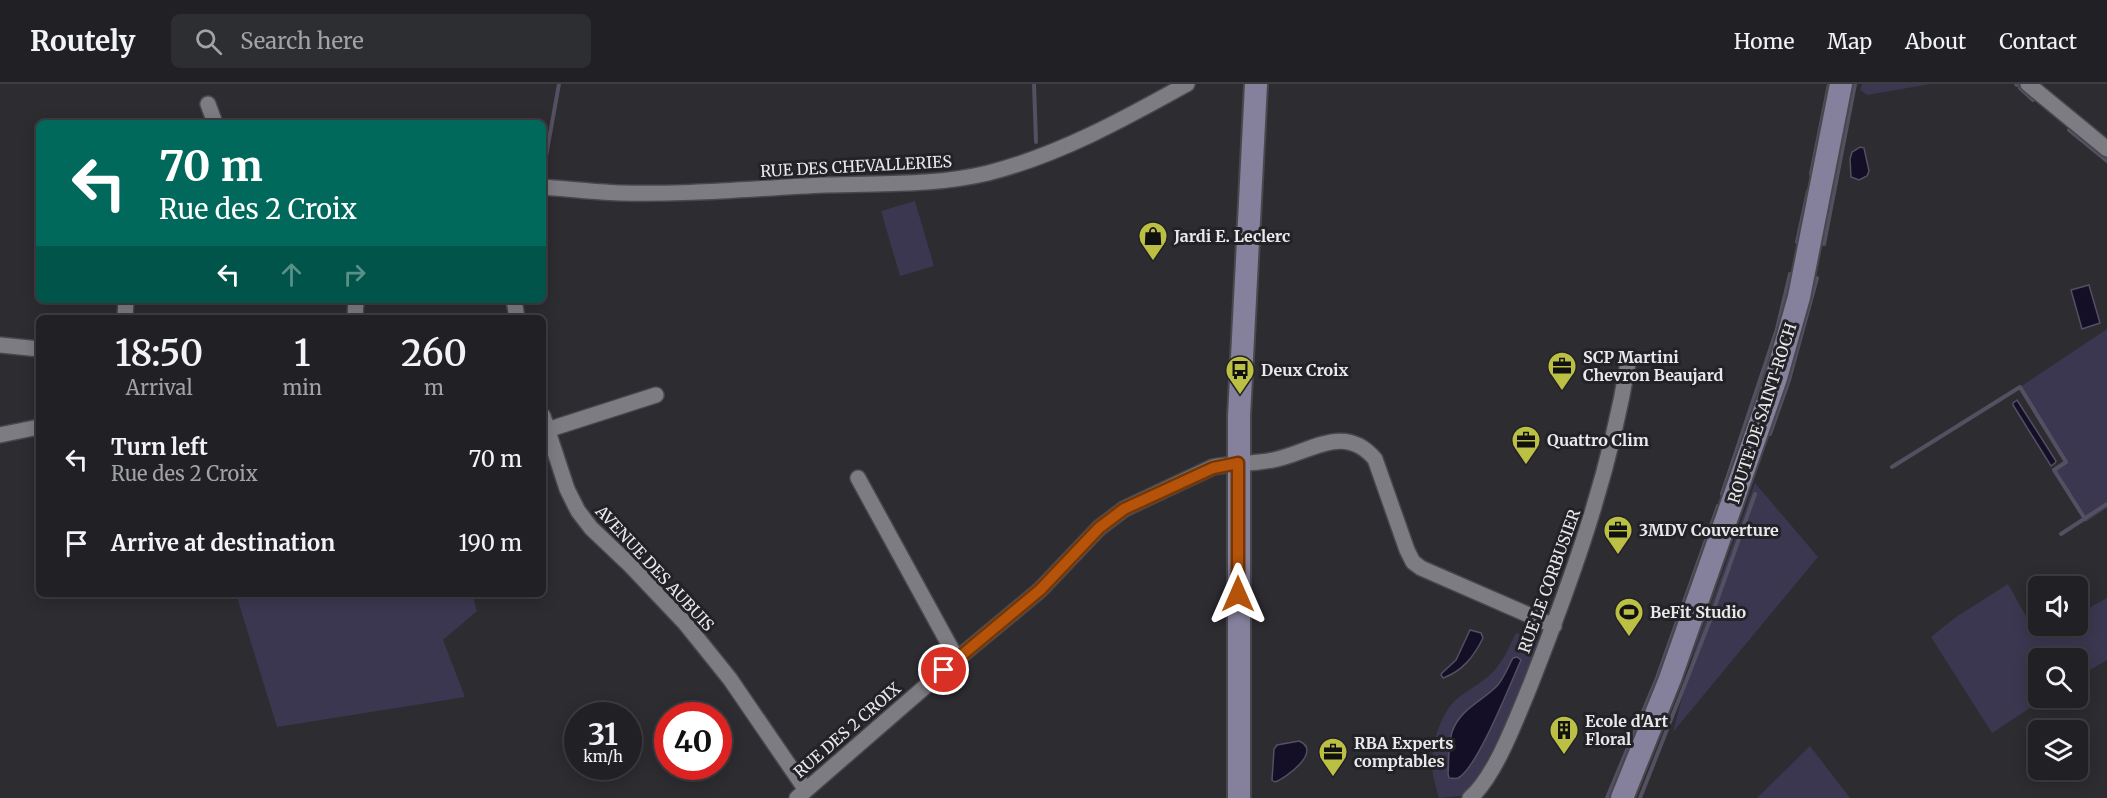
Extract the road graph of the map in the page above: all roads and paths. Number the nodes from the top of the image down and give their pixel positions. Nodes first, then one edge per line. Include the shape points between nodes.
1 (1187, 84) edge
2 (1256, 84) edge
3 (1841, 84) edge
4 (2028, 84) edge
5 (208, 104) dead end
6 (214, 120) edge
7 (2107, 149) edge
8 (546, 187) edge
9 (0, 345) edge
10 (36, 349) edge
11 (1628, 363) dead end
12 (656, 396) dead end
13 (546, 423) edge
14 (546, 426) edge
15 (36, 428) edge
16 (0, 435) edge
17 (1238, 463) junction
18 (858, 478) dead end
19 (1554, 626) junction
20 (957, 658) junction
21 (801, 794) edge
22 (1239, 798) edge
23 (1470, 798) edge
24 (1622, 798) edge

1 - 8 street, RUE DES CHEVALLERIES via 1126,118 1040,156 957,180 632,193
2 - 17 street
3 - 24 street, ROUTE DE SAINT-ROCH via 1799,297 1776,378 1670,679
4 - 7 street
5 - 6 street
9 - 10 street
11 - 19 street, RUE LE CORBUSIER via 1610,453 1587,534
12 - 13 street
14 - 21 street, AVENUE DES AUBUIS via 578,511 685,622 730,679
15 - 16 street
17 - 19 street, RUE DES 2 CROIX via 1275,460 1331,441 1368,450 1375,459 1413,562
17 - 20 street, RUE DES 2 CROIX via 1213,468 1124,509 1099,528 1040,590
17 - 22 street
18 - 20 street
19 - 23 street, RUE LE CORBUSIER via 1508,737 1485,781
20 - 21 street, RUE DES 2 CROIX

